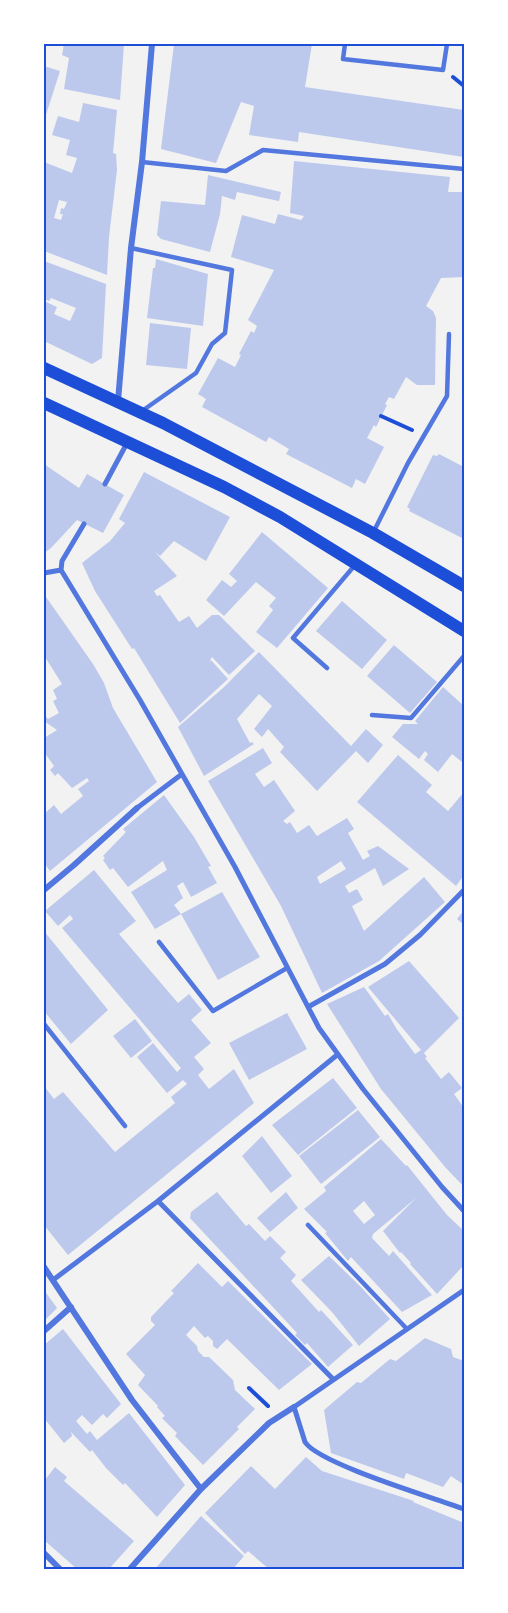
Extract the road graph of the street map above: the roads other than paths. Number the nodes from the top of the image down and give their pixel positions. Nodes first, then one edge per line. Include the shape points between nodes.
1 (152, 44) edge
2 (345, 44) edge
3 (447, 44) edge
4 (142, 162) junction
5 (465, 169) edge
6 (131, 248) junction
7 (449, 334) dead end
8 (44, 368) edge
9 (118, 401) junction
10 (47, 405) edge
11 (140, 412) junction
12 (128, 442) junction
13 (105, 484) dead end
14 (84, 524) dead end
15 (373, 533) junction
16 (357, 563) junction
17 (61, 570) junction
18 (44, 573) edge
19 (465, 586) edge
20 (465, 631) edge
21 (465, 656) edge
22 (327, 668) dead end
23 (372, 715) dead end
24 (182, 774) junction
25 (137, 808) joint
26 (465, 890) edge
27 (44, 891) edge
28 (159, 942) dead end
29 (287, 968) junction
30 (308, 1007) junction
31 (44, 1024) edge
32 (337, 1055) junction
33 (125, 1126) dead end
34 (158, 1201) junction
35 (465, 1211) edge
36 (308, 1225) dead end
37 (44, 1267) edge
38 (53, 1280) junction
39 (465, 1290) edge
40 (71, 1307) junction
41 (406, 1328) junction
42 (44, 1331) edge
43 (333, 1379) junction
44 (294, 1407) junction
45 (201, 1489) junction
46 (465, 1509) edge
47 (44, 1553) edge
48 (61, 1569) edge
49 (129, 1569) edge

1 - 4 street
2 - 3 lane via 343,59 443,70
4 - 5 lane via 226,171 263,150
4 - 6 street
6 - 9 street
6 - 11 lane via 232,270 225,333 212,345 196,373
7 - 15 lane via 447,396
8 - 9 main road
9 - 11 main road
10 - 12 main road
11 - 15 main road
12 - 13 street
12 - 16 main road via 224,487
14 - 17 street via 62,561
15 - 19 main road
16 - 20 main road
16 - 22 lane via 293,638
17 - 18 street
17 - 24 street
21 - 23 lane via 411,718
24 - 25 street
24 - 29 street
25 - 27 street
26 - 30 street via 385,964
28 - 29 lane via 213,1011
29 - 30 street
30 - 32 street
31 - 33 lane
32 - 34 street
32 - 35 street
34 - 38 street
34 - 43 street
36 - 41 lane
37 - 38 street
38 - 40 street
39 - 41 street
40 - 42 street
40 - 45 street via 132,1400
41 - 43 street
43 - 44 street
44 - 45 street via 279,1416
44 - 46 street via 308,1447 329,1461
45 - 49 street
47 - 48 street

